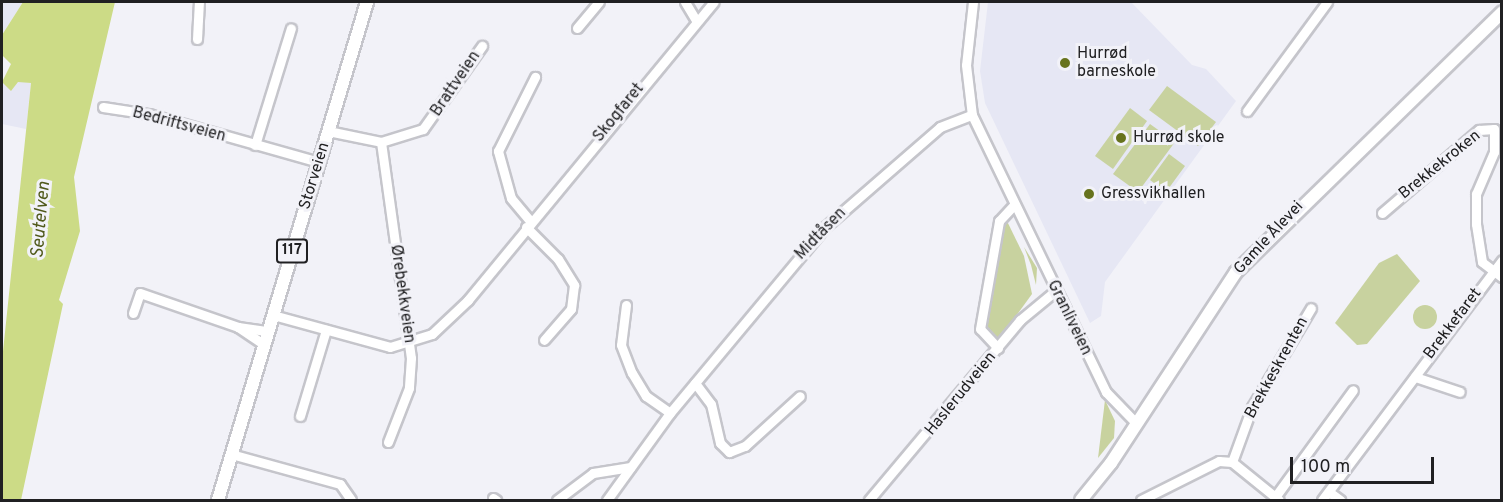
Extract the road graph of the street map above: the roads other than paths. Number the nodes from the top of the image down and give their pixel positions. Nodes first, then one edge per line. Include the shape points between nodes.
1 (199, 2) edge
2 (367, 2) edge
3 (598, 2) edge
4 (685, 2) edge
5 (714, 2) edge
6 (973, 2) edge
7 (1326, 2) edge
8 (1502, 12) edge
9 (696, 20) junction
10 (291, 28) dead end
11 (577, 28) dead end
12 (197, 39) dead end
13 (482, 46) dead end
14 (535, 77) dead end
15 (103, 107) dead end
16 (1247, 111) dead end
17 (972, 115) junction
18 (328, 131) junction
19 (381, 142) junction
20 (255, 145) junction
21 (318, 165) junction
22 (1014, 205) junction
23 (1382, 213) dead end
24 (529, 225) junction
25 (1502, 260) edge
26 (1492, 271) junction
27 (1502, 277) edge
28 (1055, 291) junction
29 (626, 305) dead end
30 (1311, 308) dead end
31 (133, 313) dead end
32 (273, 315) junction
33 (238, 327) junction
34 (326, 330) junction
35 (268, 331) junction
36 (544, 340) dead end
37 (263, 344) junction
38 (410, 345) junction
39 (998, 348) junction
40 (1415, 376) junction
41 (695, 382) junction
42 (1353, 390) dead end
43 (1461, 392) dead end
44 (800, 396) dead end
45 (670, 413) junction
46 (300, 416) dead end
47 (1136, 423) junction
48 (388, 442) dead end
49 (231, 454) junction
50 (1232, 462) junction
51 (631, 467) junction
52 (1329, 492) junction
53 (1277, 499) edge
54 (218, 501) edge
55 (351, 501) edge
56 (557, 501) edge
57 (607, 501) edge
58 (868, 501) edge
59 (1081, 501) edge
60 (1141, 501) edge
61 (1322, 501) edge
62 (1340, 501) edge

1 - 12 street
2 - 18 main road, Storveien / 117
3 - 11 street
4 - 9 street
5 - 9 street, Skogfaret
6 - 17 street, Granliveien via 966,65
7 - 16 street
8 - 47 main road, Gamle Ålevei via 1265,238 1202,316
9 - 24 street, Skogfaret
10 - 20 street
13 - 19 street, Brattveien via 429,125
14 - 24 street via 498,152 511,198
15 - 20 street, Bedriftsveien via 149,114
17 - 22 street, Granliveien
17 - 41 street, Midtåsen via 940,127 825,227
18 - 19 street
18 - 21 main road, Storveien / 117
19 - 38 street, Ørebekkveien
20 - 21 street, Bedriftsveien
21 - 32 main road, Storveien / 117
22 - 28 street, Granliveien
22 - 39 street via 999,221 980,329
23 - 26 street, Brekkekroken via 1479,130 1494,129 1494,152 1476,194 1482,262
24 - 36 street via 574,285 571,309
24 - 38 street, Skogfaret via 446,322
25 - 26 street, Brekkefaret
26 - 27 street, Brekkefaret
26 - 40 street, Brekkefaret
28 - 39 street, Haslerudveien via 1033,306
28 - 47 street, Granliveien via 1106,392
29 - 45 street via 621,345 632,373 646,396
30 - 50 street, Brekkeskrenten via 1252,407
31 - 33 street via 140,293
32 - 34 street
32 - 35 main road, Storveien / 117
33 - 35 street
33 - 37 street
34 - 38 street via 390,347
34 - 46 street
35 - 37 main road, Storveien / 117
37 - 49 main road, Storveien / 117
38 - 48 street, Ørebekkveien via 409,388
39 - 58 street, Haslerudveien
40 - 43 street, Brekkefaret
40 - 52 street, Brekkefaret
41 - 44 street via 711,404 720,443 729,452 745,446
41 - 45 street, Midtåsen
42 - 53 street
45 - 51 street, Midtåsen
47 - 59 main road, Gamle Ålevei
49 - 54 main road, Storveien / 117
49 - 55 street via 340,484
50 - 53 street
50 - 60 street via 1220,461
51 - 56 street via 593,473
51 - 57 street, Midtåsen
52 - 61 street, Brekkefaret
52 - 62 street

